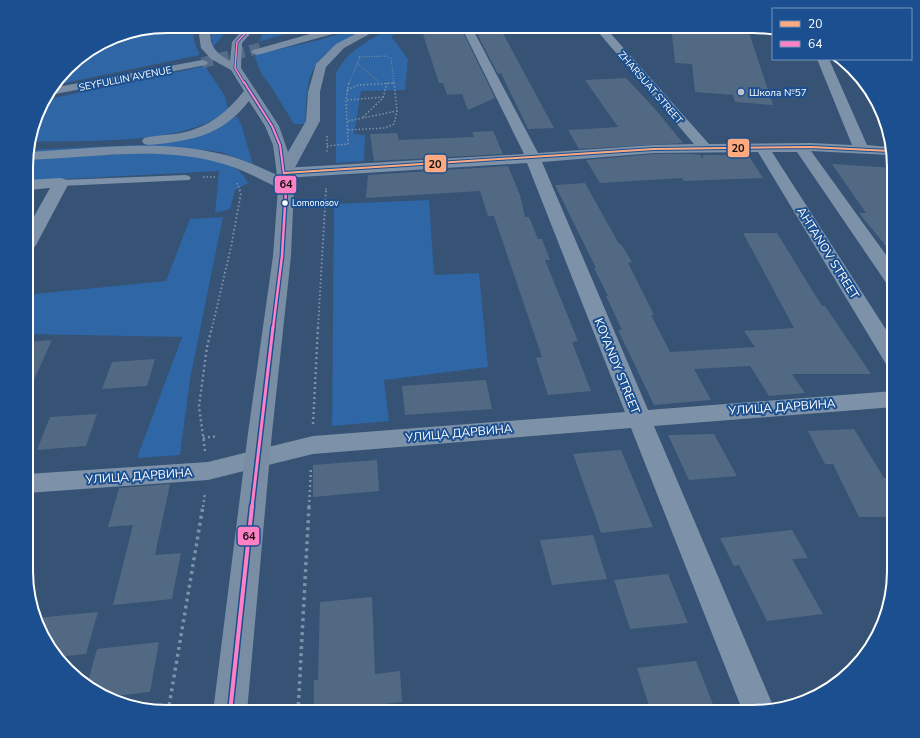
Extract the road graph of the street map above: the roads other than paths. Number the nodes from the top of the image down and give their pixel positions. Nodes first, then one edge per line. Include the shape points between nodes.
1 (204, 33) edge
2 (245, 33) edge
3 (305, 33) edge
4 (323, 33) edge
5 (365, 33) edge
6 (470, 33) edge
7 (604, 33) edge
8 (823, 60) edge
9 (202, 63) tunnel mouth
10 (235, 68) junction
11 (57, 91) edge
12 (250, 92) junction
13 (35, 147) edge
14 (704, 147) junction
15 (762, 147) junction
16 (801, 147) junction
17 (861, 149) junction
18 (886, 151) edge
19 (34, 156) edge
20 (532, 158) junction
21 (186, 178) road end
22 (285, 180) junction
23 (61, 183) junction
24 (33, 185) edge
25 (33, 234) edge
26 (887, 270) edge
27 (887, 348) edge
28 (887, 400) edge
29 (638, 419) junction
30 (257, 459) junction
31 (33, 484) edge
32 (231, 705) edge
33 (757, 705) edge

1 - 10 main road via 203,39 207,50
2 - 10 main road via 237,42
3 - 4 main road via 258,50
5 - 22 main road via 340,46 320,66 314,92 313,121
6 - 20 street, KOYANDY STREET
7 - 14 street, ZHARSUAT STREET
8 - 17 street
9 - 11 main road, SEYFULLIN AVENUE
10 - 12 main road
12 - 13 main road via 225,119 194,134 144,141
12 - 22 main road via 272,126 280,145
14 - 15 street
14 - 20 street
15 - 16 street
15 - 27 street, AHTANOV STREET
16 - 17 street
16 - 26 street
17 - 18 street
19 - 22 main road via 138,152 194,154 234,163
20 - 22 street via 327,170
20 - 29 street, KOYANDY STREET
21 - 23 lane
22 - 30 main road via 282,256
23 - 24 street
23 - 25 street
28 - 29 street, УЛИЦА ДАРВИНА
29 - 30 street, УЛИЦА ДАРВИНА via 312,445
29 - 33 street, KOYANDY STREET
30 - 31 street, УЛИЦА ДАРВИНА via 208,471
30 - 32 main road

